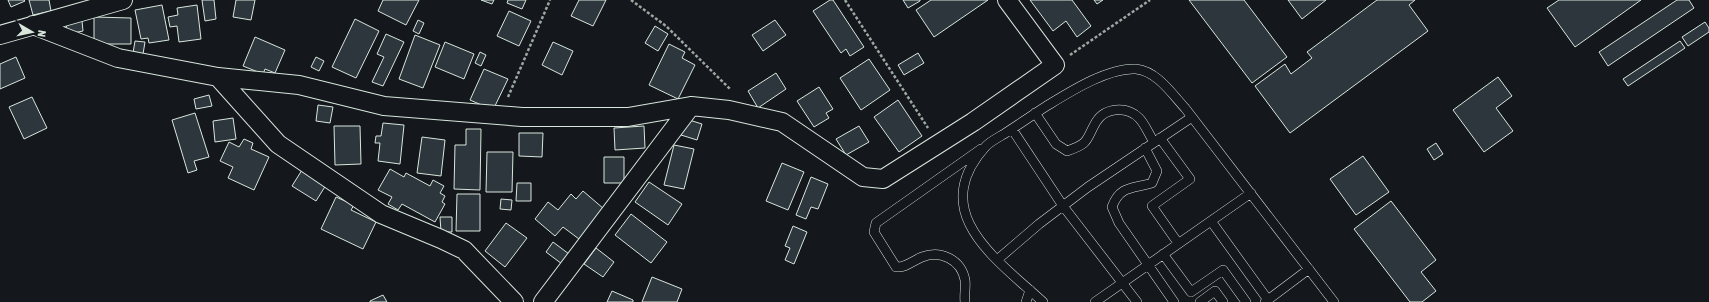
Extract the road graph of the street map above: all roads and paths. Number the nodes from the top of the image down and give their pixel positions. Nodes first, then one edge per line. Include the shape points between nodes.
1 (123, 0) edge
2 (550, 0) edge
3 (631, 0) edge
4 (845, 0) edge
5 (1007, 0) edge
6 (1150, 0) edge
7 (33, 25) junction
8 (0, 35) edge
9 (1055, 65) junction
10 (218, 77) junction
11 (691, 106) junction
12 (1035, 113) junction
13 (746, 114) junction
14 (500, 115) junction
15 (1192, 116) junction
16 (1012, 129) junction
17 (1157, 140) junction
18 (938, 144) junction
19 (987, 145) junction
20 (1145, 148) junction
21 (1250, 193) junction
22 (1063, 206) junction
23 (1211, 221) junction
24 (1178, 243) junction
25 (1163, 254) junction
26 (997, 260) junction
27 (1147, 265) junction
28 (1309, 269) junction
29 (1122, 282) junction
30 (1030, 290) junction
31 (1267, 301) edge
32 (514, 302) edge
33 (543, 302) edge
34 (965, 302) edge
35 (1026, 302) edge
36 (1043, 302) edge
37 (1095, 302) edge
38 (1137, 302) edge
39 (1174, 302) edge
40 (1200, 302) edge
41 (1223, 302) edge
42 (1246, 302) edge
43 (1334, 302) edge

1 - 7 street
2 - 14 path
3 - 13 path via 666,26 727,85
4 - 18 path
5 - 9 street
6 - 9 path
7 - 8 street
7 - 10 street via 118,58
9 - 18 street
10 - 14 street via 299,85 384,106
10 - 32 street via 278,144 382,214 464,250
11 - 13 street
11 - 14 street via 628,117
11 - 33 street
12 - 15 lane via 1064,95 1111,72 1137,69 1157,78
12 - 16 lane
12 - 17 lane via 1056,144 1067,151 1080,147 1091,136 1096,122 1105,113 1117,110 1130,112 1140,119
13 - 18 street via 782,122 863,177 883,179
15 - 17 lane
15 - 21 lane
16 - 19 lane
16 - 22 lane
17 - 20 lane
17 - 24 lane via 1190,179 1152,206
19 - 26 lane via 969,171 962,192 966,219 979,240
19 - 34 lane via 876,223 874,232 896,267 903,268 922,257 937,254 950,258 960,267 965,280
20 - 22 lane
20 - 27 lane via 1156,171 1152,183 1127,188 1116,196 1112,207 1119,223
21 - 23 lane
21 - 28 lane
22 - 26 lane
22 - 29 lane
23 - 24 lane
23 - 31 lane
24 - 25 lane
25 - 27 lane
25 - 42 lane via 1191,292 1223,270
26 - 30 lane
27 - 29 lane
27 - 39 lane
28 - 31 lane
28 - 43 lane
29 - 37 lane
29 - 38 lane
30 - 35 lane
30 - 36 lane
40 - 41 lane via 1215,291

